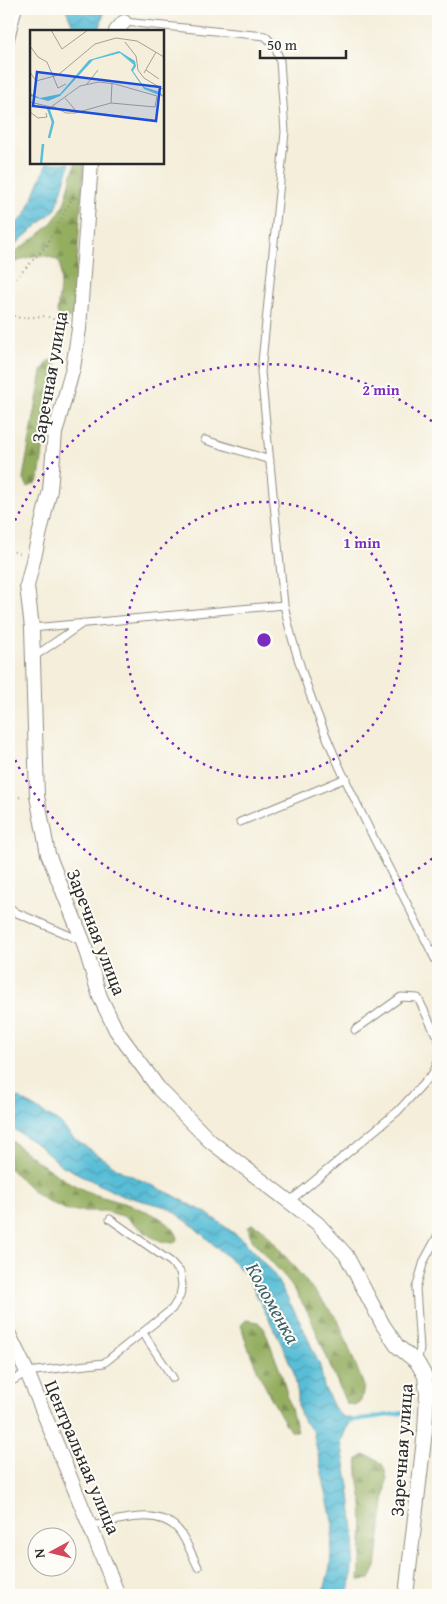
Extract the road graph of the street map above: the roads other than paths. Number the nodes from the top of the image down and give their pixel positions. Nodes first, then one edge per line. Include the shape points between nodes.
1 (18, 9) edge
2 (120, 27) edge
3 (9, 45) edge
4 (91, 164) edge
5 (205, 440) dead end
6 (270, 460) junction
7 (284, 605) junction
8 (83, 623) junction
9 (32, 628) junction
10 (32, 658) junction
11 (346, 778) junction
12 (240, 822) dead end
13 (9, 907) edge
14 (82, 941) junction
15 (438, 965) edge
16 (354, 1030) dead end
17 (438, 1039) edge
18 (438, 1062) edge
19 (290, 1201) junction
20 (110, 1219) dead end
21 (438, 1235) edge
22 (143, 1333) junction
23 (9, 1335) edge
24 (417, 1362) junction
25 (27, 1372) junction
26 (173, 1378) dead end
27 (9, 1383) edge
28 (91, 1526) junction
29 (198, 1566) dead end
30 (118, 1595) edge
31 (406, 1595) edge

1 - 3 lane
2 - 6 lane via 265,36 275,46 280,61 285,132 261,372
4 - 9 street, Заречная улица via 79,329 73,368 59,411 50,490 28,586
5 - 6 lane
6 - 7 lane
7 - 8 lane
7 - 11 lane via 292,645 312,706
8 - 9 lane
8 - 10 lane
9 - 10 street, Заречная улица
10 - 14 street, Заречная улица via 37,796 48,854
11 - 12 lane
11 - 15 lane
13 - 14 lane
14 - 19 street, Заречная улица via 100,997 116,1030 159,1089 210,1141
16 - 17 lane via 401,997 410,996 418,998
18 - 19 lane via 433,1073 398,1111
19 - 24 street, Заречная улица via 317,1223 346,1255 383,1325 397,1346
20 - 22 lane via 171,1262 180,1272 180,1296 172,1309
21 - 24 lane via 424,1261 416,1288 420,1349
22 - 25 lane via 104,1363
22 - 26 lane
23 - 25 street, Центральная улица
24 - 31 street, Заречная улица via 425,1376 428,1394
25 - 27 lane
25 - 28 street, Центральная улица
28 - 29 lane via 153,1516 167,1521 179,1531
28 - 30 street, Центральная улица

